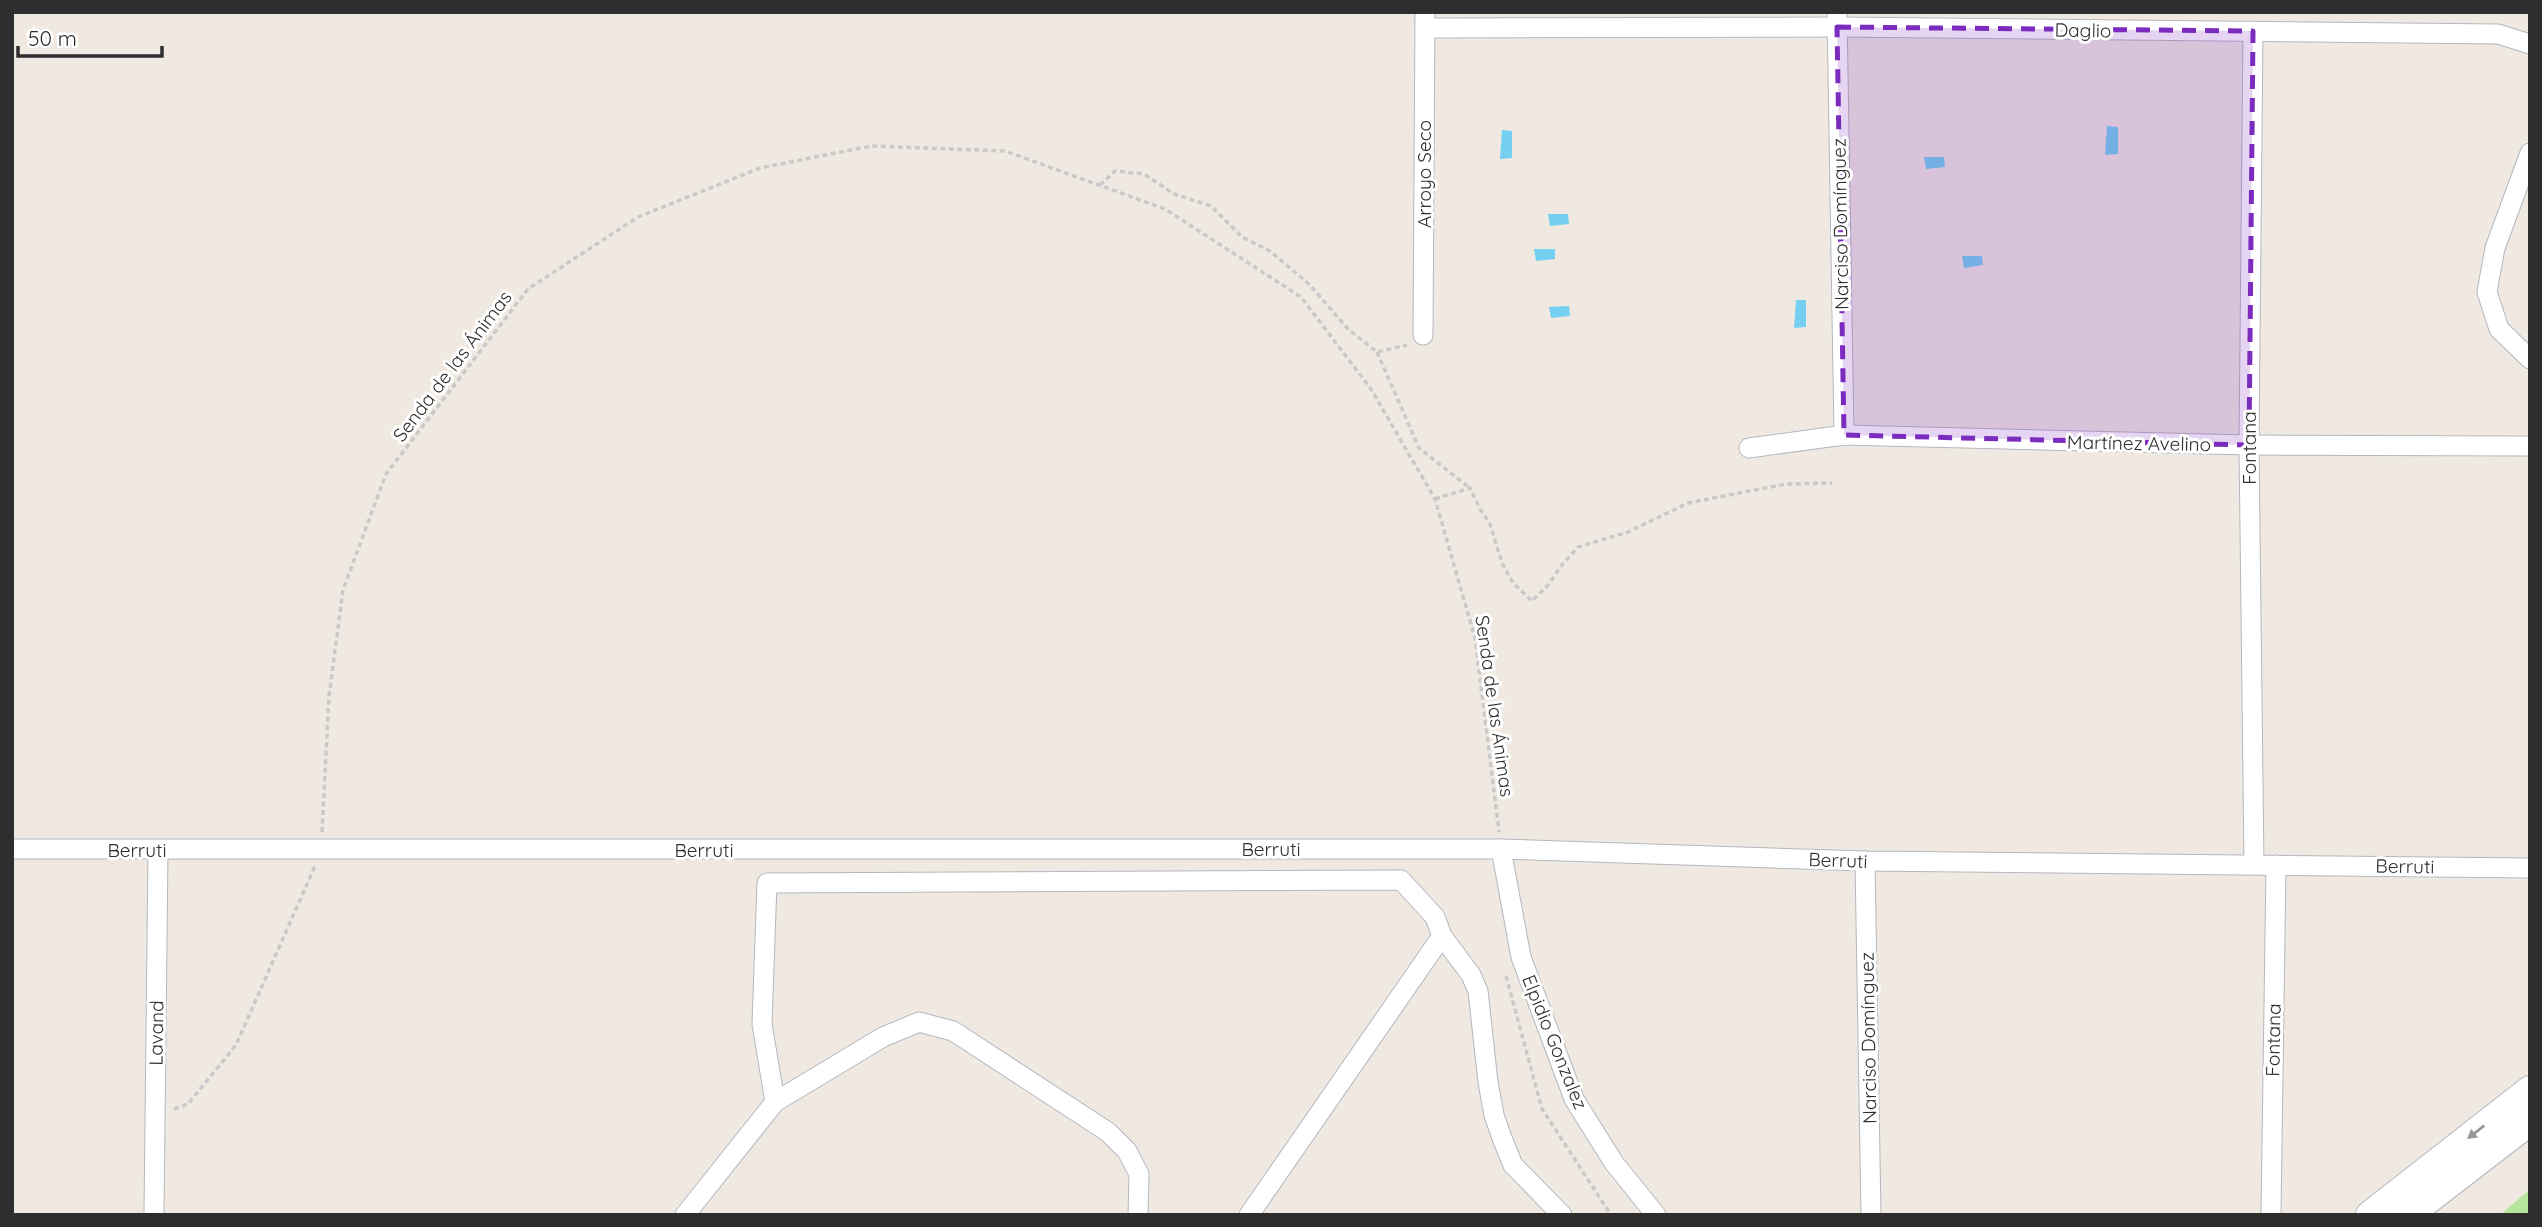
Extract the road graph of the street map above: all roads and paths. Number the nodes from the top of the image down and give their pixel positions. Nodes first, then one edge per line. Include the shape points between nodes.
1 (1425, 20) edge
2 (1837, 20) edge
3 (2253, 32) junction
4 (2530, 44) edge
5 (2530, 153) edge
6 (1100, 185) junction
7 (1423, 335) joint
8 (1377, 352) junction
9 (2530, 359) edge
10 (1844, 435) junction
11 (2249, 445) junction
12 (2530, 446) edge
13 (1749, 447) dead end
14 (1832, 483) dead end
15 (1470, 488) junction
16 (1435, 499) junction
17 (322, 845) junction
18 (12, 849) edge
19 (1501, 849) junction
20 (158, 850) junction
21 (1866, 861) junction
22 (2254, 865) junction
23 (2276, 865) junction
24 (2530, 867) edge
25 (1442, 936) junction
26 (2530, 1090) edge
27 (775, 1102) junction
28 (155, 1115) junction
29 (2530, 1121) edge
30 (154, 1215) edge
31 (685, 1215) edge
32 (1138, 1215) edge
33 (1249, 1215) edge
34 (1562, 1215) edge
35 (1656, 1215) edge
36 (1871, 1215) edge
37 (2271, 1215) edge
38 (2370, 1215) edge
39 (2408, 1215) edge

1 - 2 street, Daglio
1 - 7 street, Arroyo Seco
2 - 3 street, Daglio
2 - 10 street, Narciso Domínguez
3 - 4 street, Daglio via 2498,34
3 - 11 street, Fontana
5 - 9 street via 2494,248 2487,292 2499,329
6 - 8 path via 1115,171 1144,174 1174,194 1211,206 1242,237 1270,251 1310,285 1348,329
6 - 16 path, Senda de las Ánimas via 1165,209 1301,297 1371,389
6 - 17 path, Senda de las Ánimas via 1005,151 871,146 760,168 638,217 528,289 386,474 343,590 329,696
7 - 8 path via 1404,347
8 - 15 path via 1419,448
10 - 11 street, Martínez Avelino
10 - 13 street, Martínez Avelino
11 - 12 street, Martínez Avelino
11 - 22 street, Fontana
14 - 15 path via 1786,484 1688,503 1628,532 1578,547 1532,601 1513,583 1502,563 1490,524
15 - 16 path
16 - 19 path, Senda de las Ánimas via 1475,638
17 - 19 street, Berruti
17 - 20 street, Berruti
17 - 28 path via 236,1045 188,1104
18 - 20 street, Berruti
19 - 21 street, Berruti
19 - 35 street, Elpidio Gonzalez via 1521,957 1574,1099 1614,1163
20 - 28 street, Lavand
21 - 22 street, Berruti
21 - 36 street, Narciso Domínguez
22 - 23 street, Berruti
23 - 24 street, Berruti
23 - 37 street, Fontana
25 - 27 street via 1435,917 1401,880 767,883 762,1024
25 - 33 street
25 - 34 street via 1478,991 1488,1082 1513,1165
26 -> 38 main road
27 - 31 street
27 - 32 street via 883,1037 919,1022 953,1031 1108,1132 1127,1151 1139,1174
28 - 30 street, Lavand
29 - 39 main road

